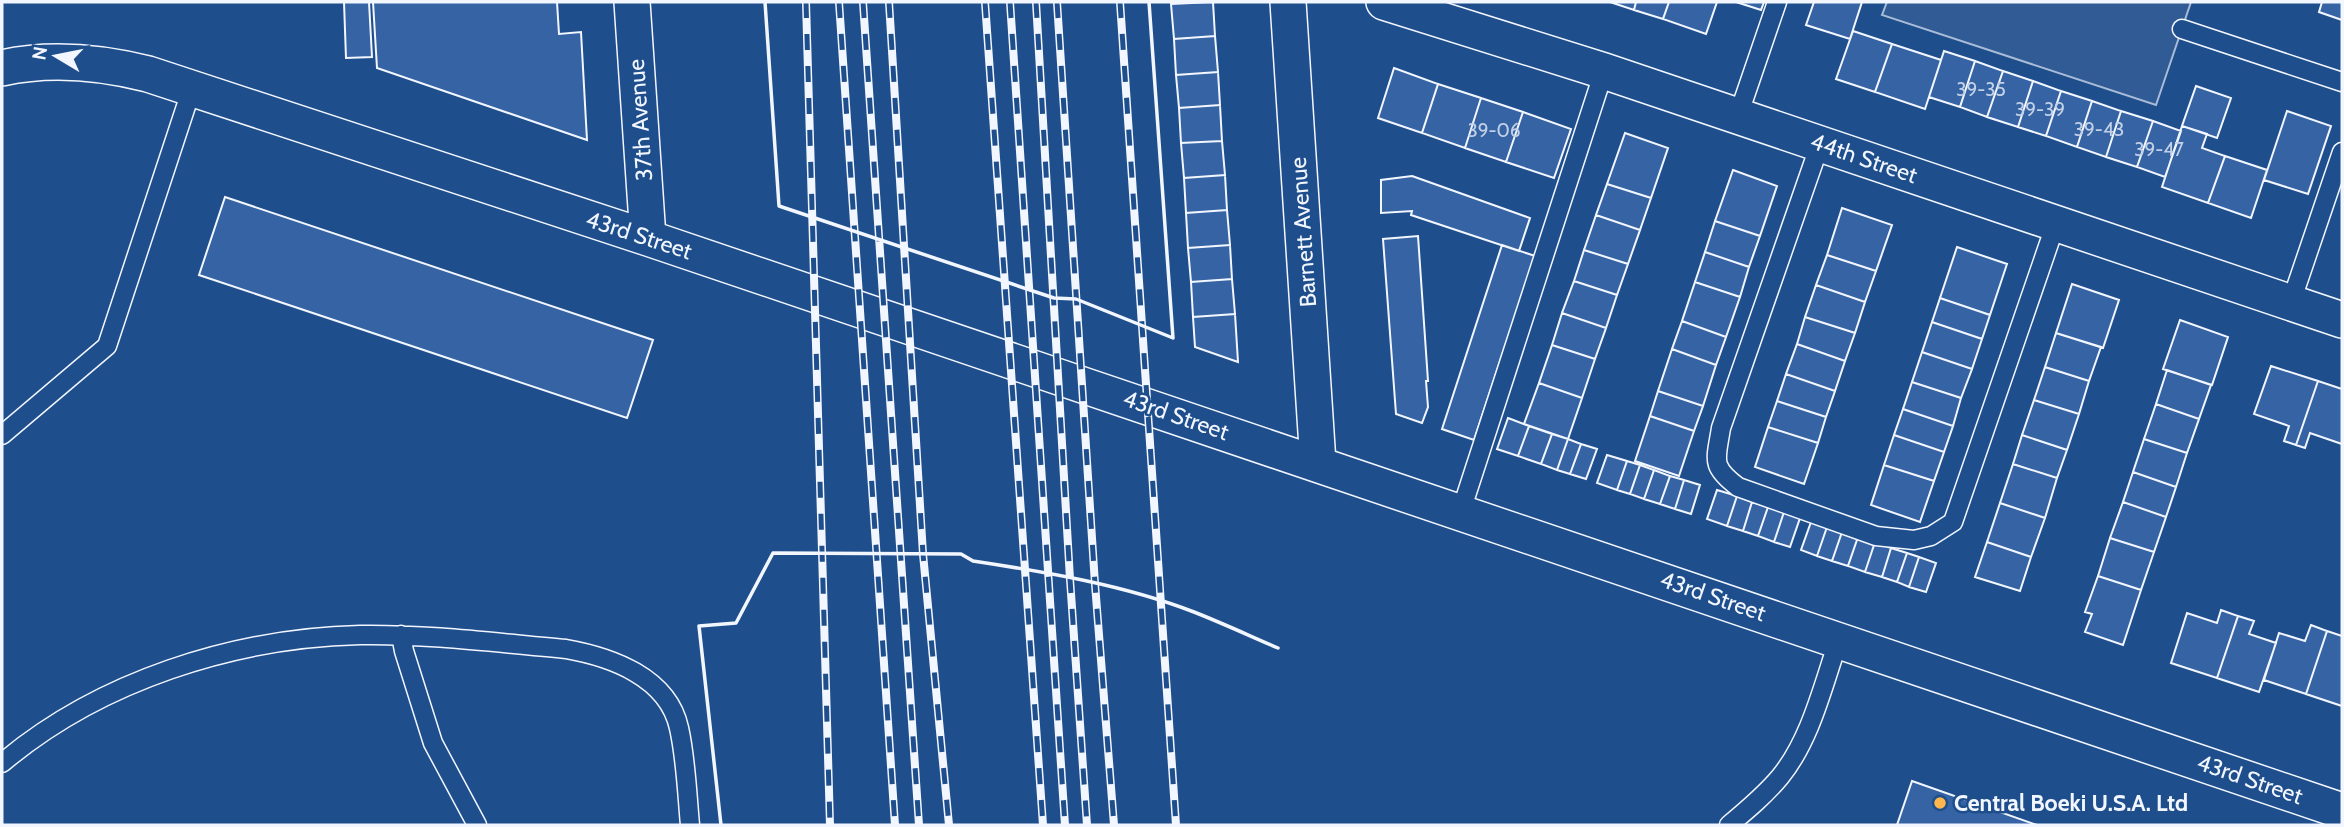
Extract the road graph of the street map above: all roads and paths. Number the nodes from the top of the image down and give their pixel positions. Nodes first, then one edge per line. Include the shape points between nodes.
1 (632, 2) edge
2 (1288, 2) edge
3 (1384, 2) edge
4 (1777, 2) edge
5 (2182, 29) dead end
6 (2, 68) edge
7 (1604, 71) junction
8 (2342, 82) edge
9 (192, 88) junction
10 (1738, 116) junction
11 (1820, 144) junction
12 (2342, 152) edge
13 (2056, 223) junction
14 (648, 238) junction
15 (2291, 302) junction
16 (2342, 320) edge
17 (2, 435) edge
18 (1318, 463) junction
19 (1461, 511) junction
20 (401, 635) junction
21 (1839, 639) junction
22 (2, 763) edge
23 (2342, 811) edge
24 (477, 825) edge
25 (690, 825) edge
26 (1729, 825) edge

1 - 14 street, 37th Avenue
2 - 18 street, Barnett Avenue
3 - 7 street, 44th Street
4 - 10 lane
5 - 8 lane
6 - 9 street, 43rd Street via 66,61 118,66
7 - 10 street, 44th Street
7 - 19 lane
9 - 14 street, 43rd Street
9 - 17 lane via 107,346
10 - 11 street, 44th Street
11 - 13 street, 44th Street
11 - 13 lane via 1721,428 1716,461 1723,476 1738,487 1876,536 1914,540 1953,522
12 - 15 lane
13 - 15 street, 44th Street
14 - 18 street, 43rd Street
15 - 16 street, 44th Street
18 - 19 street, 43rd Street
19 - 21 street, 43rd Street
20 - 22 lane via 286,642 180,666 80,710
20 - 24 lane via 433,743
20 - 25 lane via 566,649 628,667 656,689 674,713
21 - 23 street, 43rd Street
21 - 26 lane via 1801,744 1780,777

